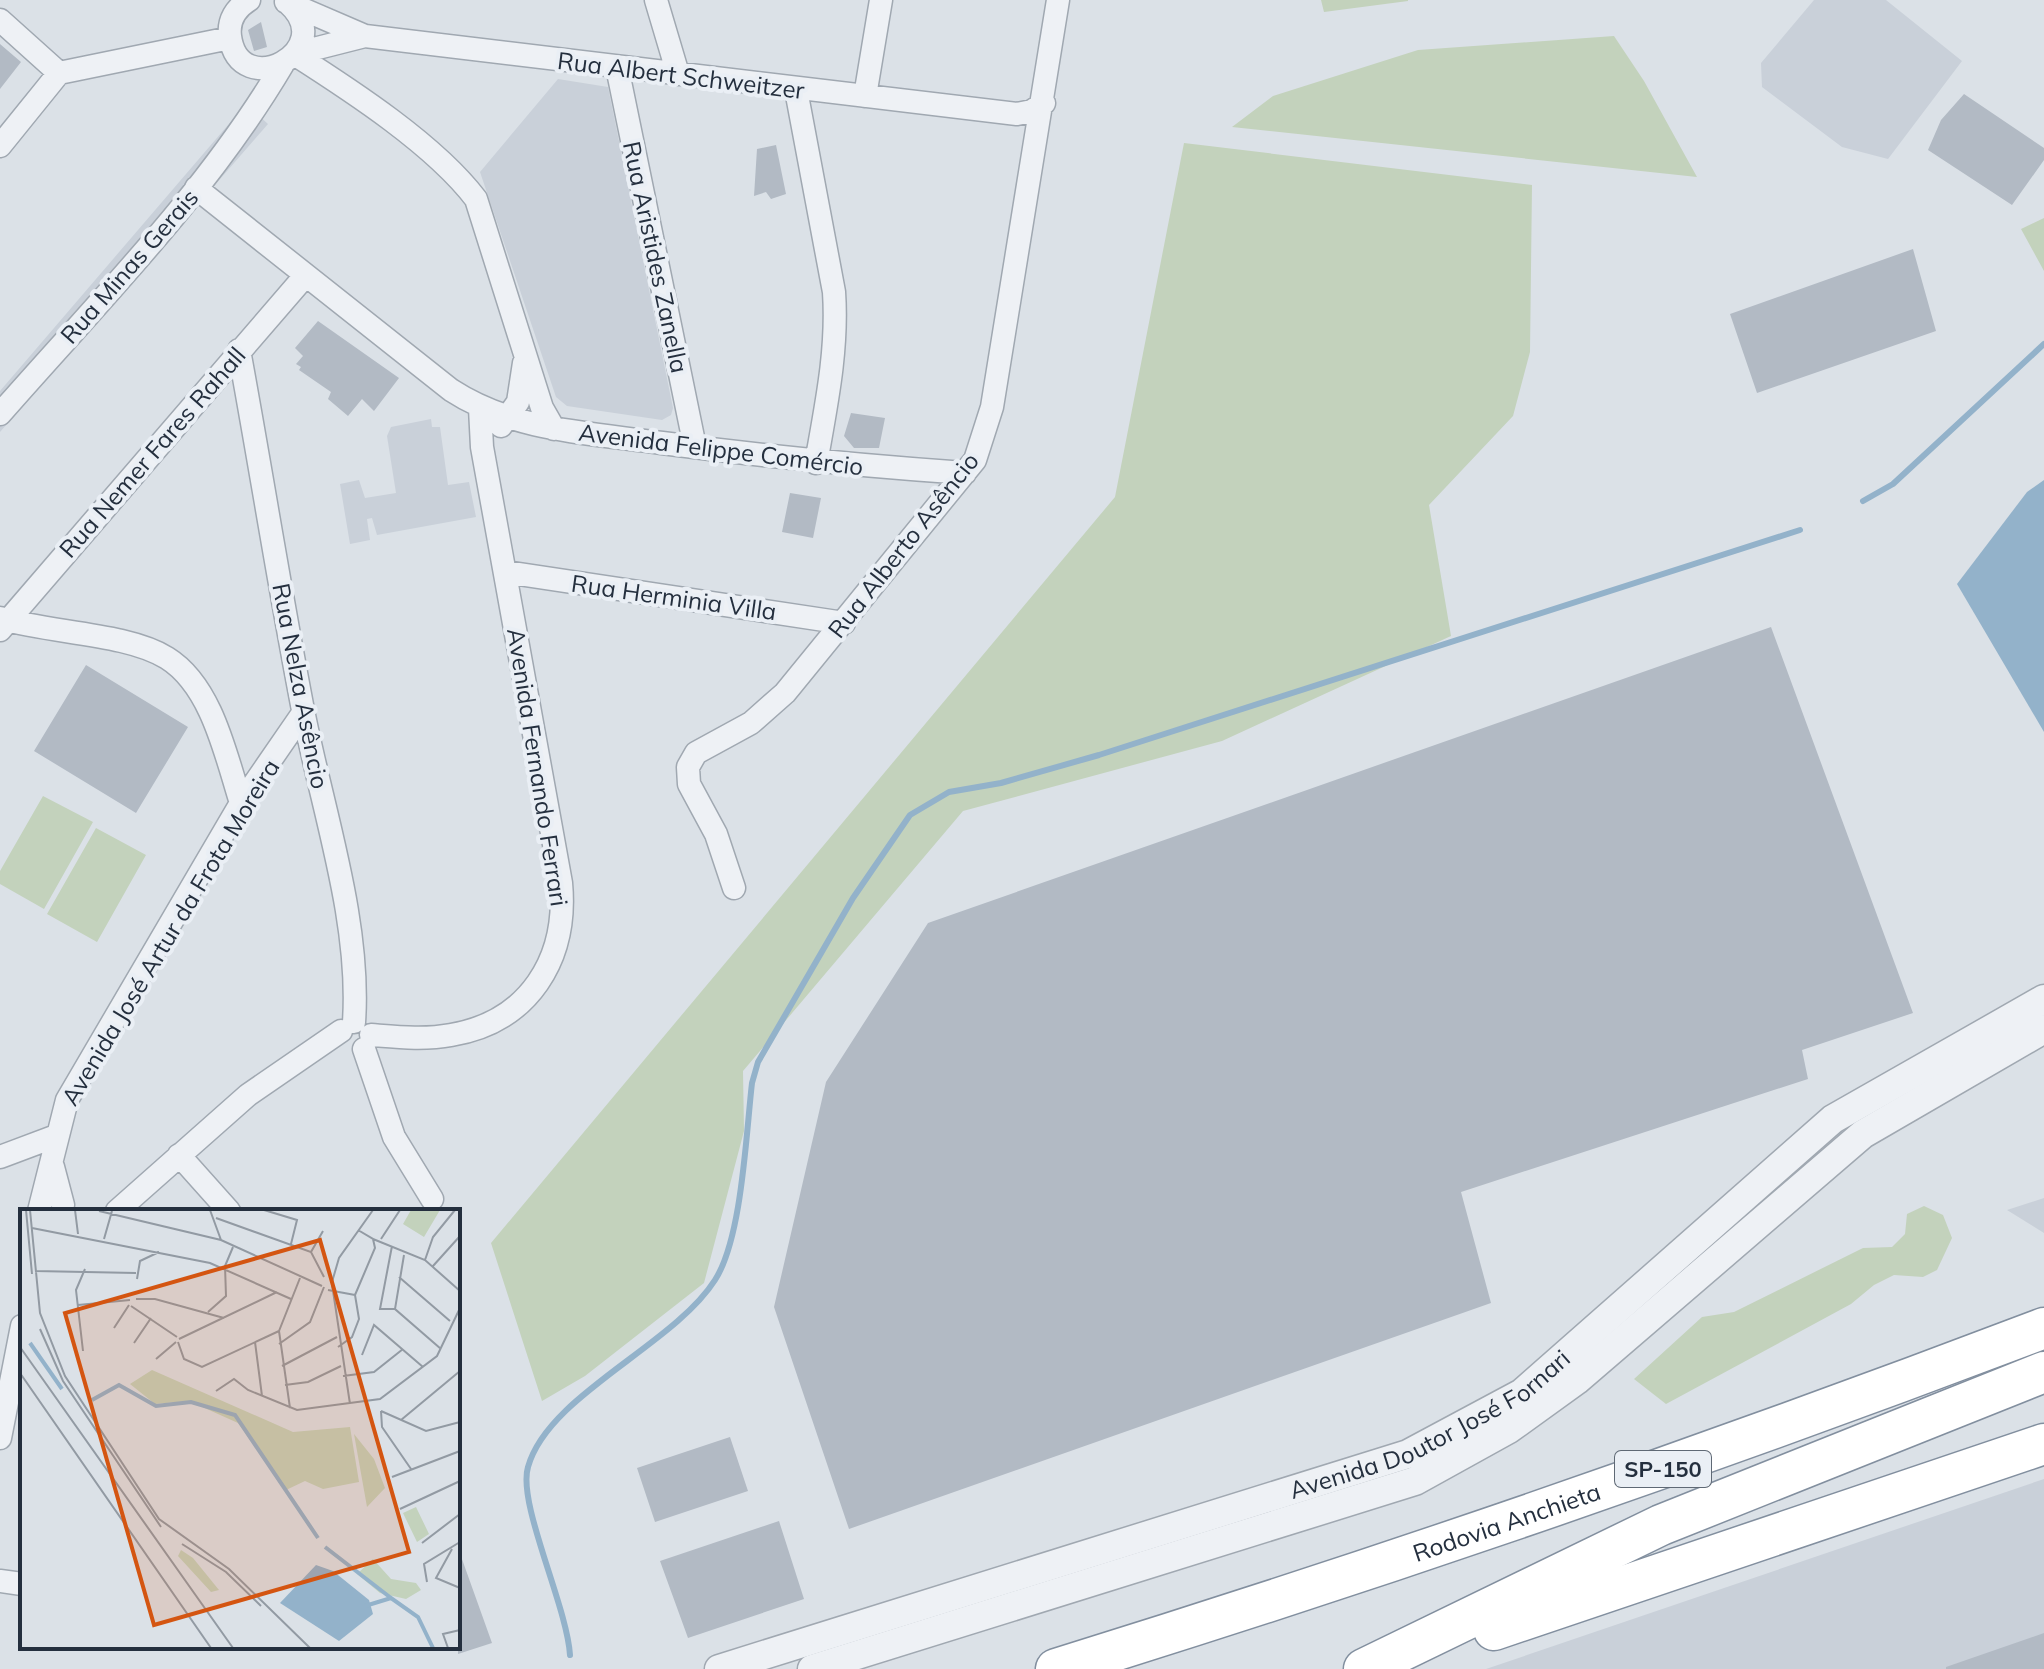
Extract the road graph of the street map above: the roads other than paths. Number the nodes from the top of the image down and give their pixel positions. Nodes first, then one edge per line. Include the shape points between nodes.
1 (656, 0) edge
2 (881, 0) edge
3 (1058, 0) edge
4 (285, 1) edge
5 (329, 10) edge
6 (236, 14) edge
7 (0, 20) edge
8 (365, 36) junction
9 (1053, 37) junction
10 (337, 45) junction
11 (295, 57) junction
12 (246, 63) junction
13 (617, 67) junction
14 (59, 73) junction
15 (678, 74) junction
16 (335, 78) junction
17 (796, 90) junction
18 (865, 96) junction
19 (1044, 103) junction
20 (998, 111) junction
21 (253, 114) junction
22 (0, 146) edge
23 (1036, 150) junction
24 (196, 188) junction
25 (305, 276) junction
26 (525, 346) junction
27 (239, 350) junction
28 (480, 408) junction
29 (0, 414) edge
30 (508, 418) junction
31 (554, 429) junction
32 (695, 447) junction
33 (484, 460) junction
34 (816, 463) junction
35 (965, 473) junction
36 (505, 572) junction
37 (2, 623) edge
38 (844, 623) junction
39 (303, 713) junction
40 (241, 803) junction
41 (734, 888) dead end
42 (2044, 999) edge
43 (2044, 1029) edge
44 (355, 1037) junction
45 (54, 1147) junction
46 (179, 1155) junction
47 (0, 1157) edge
48 (432, 1199) dead end
49 (39, 1209) edge
50 (42, 1209) edge
51 (68, 1209) edge
52 (119, 1209) edge
53 (227, 1209) edge
54 (2044, 1310) edge
55 (2044, 1328) edge
56 (20, 1336) edge
57 (2044, 1372) edge
58 (1896, 1385) junction
59 (0, 1438) edge
60 (2044, 1444) edge
61 (0, 1581) edge
62 (20, 1584) edge
63 (719, 1669) edge
64 (812, 1669) edge
65 (1056, 1669) edge
66 (1364, 1669) edge
67 (1376, 1669) edge

1 - 15 street
2 - 18 street
3 - 9 street, Rua Alberto Asêncio
4 - 5 street, Rua Albert Schweitzer
4 - 11 street via 301,22
5 - 8 street, Rua Albert Schweitzer
5 - 11 street, Rua Minas Gerais
6 - 12 street via 235,53
6 - 14 street
7 - 14 street
8 - 10 street, Rua Albert Schweitzer
8 - 13 street, Rua Albert Schweitzer
9 - 19 street, Rua Alberto Asêncio
9 - 20 street, Rua Alberto Asêncio via 1029,92
10 - 11 street, Rua Albert Schweitzer
10 - 16 street
11 - 12 street via 261,68
11 - 16 street
11 - 21 street, Rua Minas Gerais
12 - 21 street
13 - 15 street, Rua Albert Schweitzer
13 - 32 street, Rua Aristides Zanella
14 - 22 street
15 - 17 street, Rua Albert Schweitzer
16 - 26 street via 463,182 476,199
17 - 18 street, Rua Albert Schweitzer
17 - 34 street via 836,316
18 - 20 street, Rua Albert Schweitzer
19 - 20 street, Rua Albert Schweitzer via 1027,113
19 - 23 street, Rua Alberto Asêncio
20 - 23 street, Rua Albert Schweitzer via 1025,125
21 - 24 street, Rua Minas Gerais
23 - 35 street, Rua Alberto Asêncio via 992,407 975,460
24 - 25 street
24 - 29 street, Rua Minas Gerais
25 - 27 street, Rua Nemer Fares Rahall
25 - 28 street
26 - 30 street via 521,394
26 - 31 street via 542,408
27 - 37 street, Rua Nemer Fares Rahall
27 - 39 street, Rua Nelza Asêncio
28 - 30 street, Avenida Felippe Comércio
28 - 33 street, Avenida Fernando Ferrari
30 - 31 street, Avenida Felippe Comércio
30 - 33 street
31 - 32 street, Avenida Felippe Comércio
32 - 34 street, Avenida Felippe Comércio
33 - 36 street, Avenida Fernando Ferrari
34 - 35 street, Avenida Felippe Comércio
35 - 38 street, Rua Alberto Asêncio
36 - 38 street, Rua Herminia Villa
36 - 44 street, Avenida Fernando Ferrari via 561,883 563,918 557,947 523,999 484,1027 437,1037
37 - 40 street via 134,645 174,664 207,709
38 - 41 street, Rua Alberto Asêncio via 763,714 691,759 689,784 716,834
39 - 40 street, Avenida José Artur da Frota Moreira
39 - 44 street, Rua Nelza Asêncio via 345,912
40 - 45 street, Avenida José Artur da Frota Moreira via 77,1081
42 - 63 street, Avenida Doutor José Fornari via 1833,1119 1522,1393 1463,1427 1408,1454
43 - 64 street, Avenida Doutor José Fornari via 1855,1140 1577,1380 1509,1429 1415,1481
44 - 46 street, Avenida Fernando Ferrari via 299,1061 248,1095
44 - 48 street, Rua Nelza Asêncio via 394,1137
45 - 47 street
45 - 49 street, Avenida José Artur da Frota Moreira
45 - 51 street
46 - 52 street
46 - 53 street
50 - 51 street via 51,1204
54 - 58 highway via 1979,1332 1925,1360
55 - 58 highway, Rodovia Anchieta / SP-150
56 - 59 street
57 - 66 highway, SP-150 via 1661,1525
58 - 65 highway, Rodovia Anchieta / SP-150 via 1540,1512
60 - 67 highway
61 - 62 street

